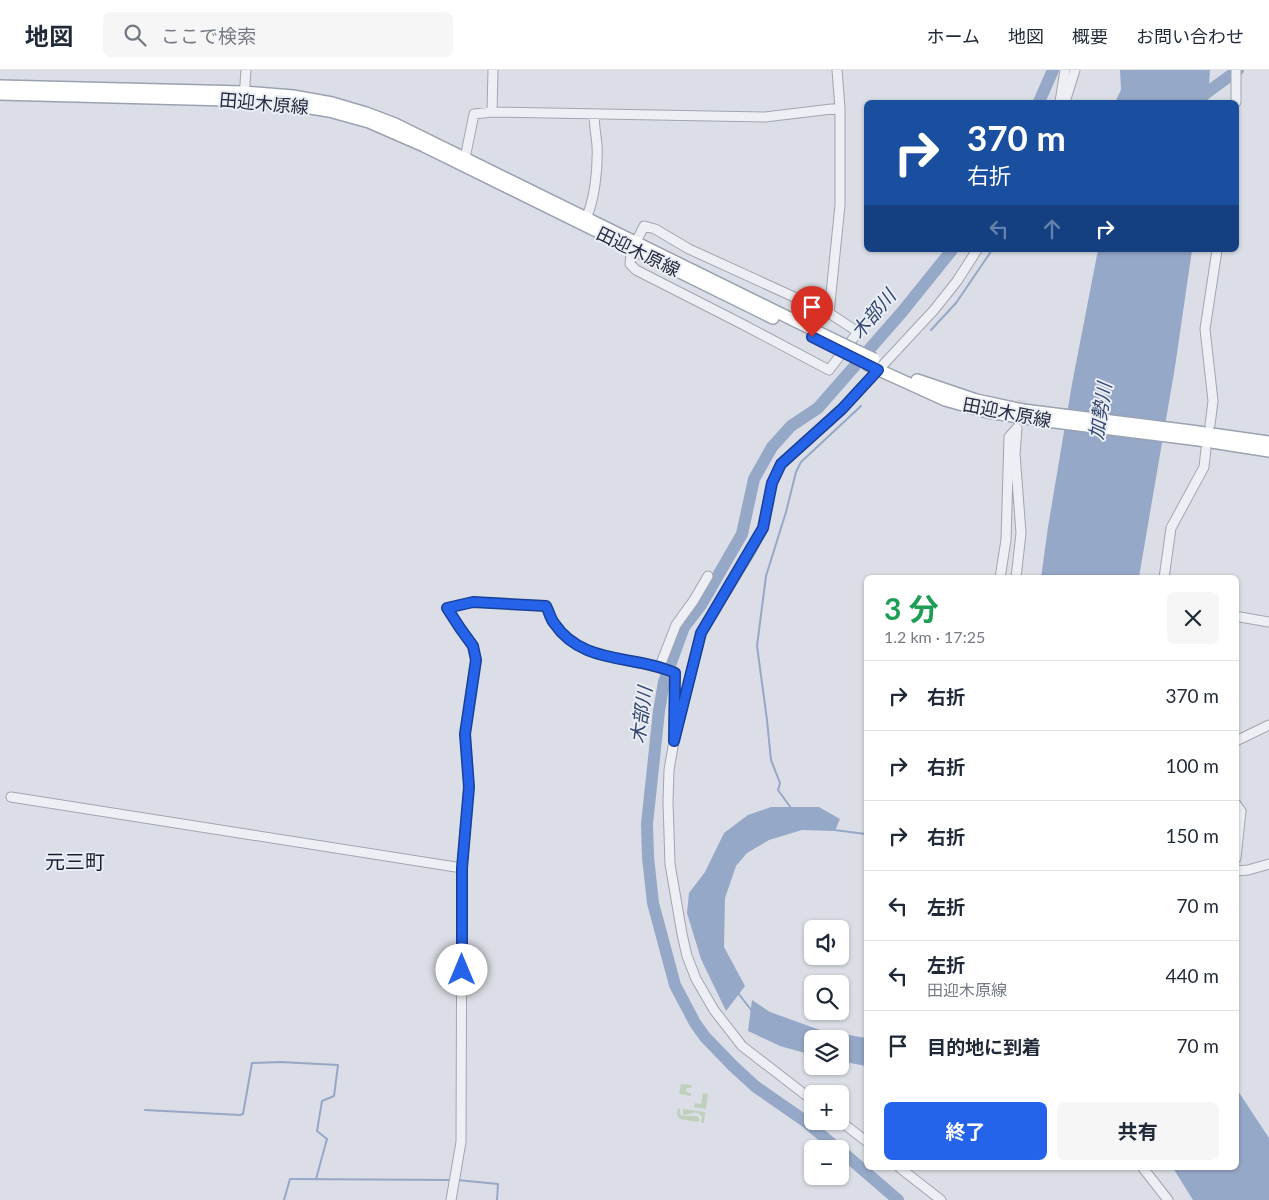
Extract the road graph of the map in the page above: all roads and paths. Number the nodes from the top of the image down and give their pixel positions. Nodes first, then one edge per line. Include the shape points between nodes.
1 (246, 70) edge
2 (493, 70) edge
3 (837, 70) edge
4 (1065, 70) edge
5 (1075, 70) edge
6 (1236, 70) edge
7 (0, 86) edge
8 (0, 94) edge
9 (244, 96) junction
10 (1060, 100) edge
11 (1066, 100) edge
12 (1236, 100) edge
13 (840, 108) junction
14 (492, 112) junction
15 (594, 114) junction
16 (464, 161) junction
17 (585, 221) junction
18 (632, 245) junction
19 (976, 252) edge
20 (1216, 252) edge
21 (829, 312) junction
22 (876, 364) junction
23 (1210, 425) dead end
24 (1191, 435) junction
25 (1269, 442) edge
26 (1206, 449) dead end
27 (1269, 451) edge
28 (1000, 575) edge
29 (1016, 575) edge
30 (1164, 575) edge
31 (708, 576) dead end
32 (1240, 617) dead end
33 (1269, 622) edge
34 (661, 667) junction
35 (1269, 725) edge
36 (1239, 740) edge
37 (674, 741) junction
38 (11, 797) dead end
39 (1239, 808) edge
40 (1239, 830) edge
41 (1269, 864) edge
42 (462, 868) junction
43 (1239, 871) edge
44 (804, 1094) edge
45 (849, 1128) edge
46 (864, 1140) edge
47 (903, 1170) edge
48 (1145, 1170) edge
49 (451, 1200) edge
50 (941, 1200) edge
51 (1168, 1200) edge

1 - 9 street
2 - 14 street
3 - 13 street
4 - 10 street
5 - 11 street
6 - 12 street
7 - 9 main road, 田迎木原線
8 - 9 main road, 田迎木原線
9 - 16 main road, 田迎木原線 via 293,96 359,110 395,124
13 - 15 street via 765,117
13 - 21 street via 840,206
14 - 15 street
14 - 16 street via 474,114
15 - 17 street via 597,157
16 - 17 main road, 田迎木原線
17 - 18 main road, 田迎木原線
18 - 21 street via 644,226 655,229 688,249
18 - 21 street via 630,264 636,270 829,370 858,332
18 - 22 main road, 田迎木原線, bridge
19 - 22 street via 934,310
20 - 23 street via 1205,329 1213,401
22 - 24 main road, 田迎木原線 via 999,406 1060,419
22 - 37 street via 842,409 781,464 772,483 763,528 701,633
24 - 25 main road, 田迎木原線
24 - 27 main road, 田迎木原線
26 - 30 street via 1204,467 1171,528
28 - 29 street via 1006,540 1009,437 1017,428 1015,454 1021,533
31 - 34 street via 676,625
32 - 33 street
34 - 37 street via 675,673
34 - 42 street via 617,660 583,650 554,623 546,606 473,602 447,608 473,646 476,660 465,734 469,787
35 - 36 street
37 - 44 street via 668,794 670,864 687,956 714,1010 742,1046
38 - 42 street
39 - 40 street
41 - 43 street
42 - 49 street via 461,1142
45 - 46 street
47 - 50 street
48 - 51 street

